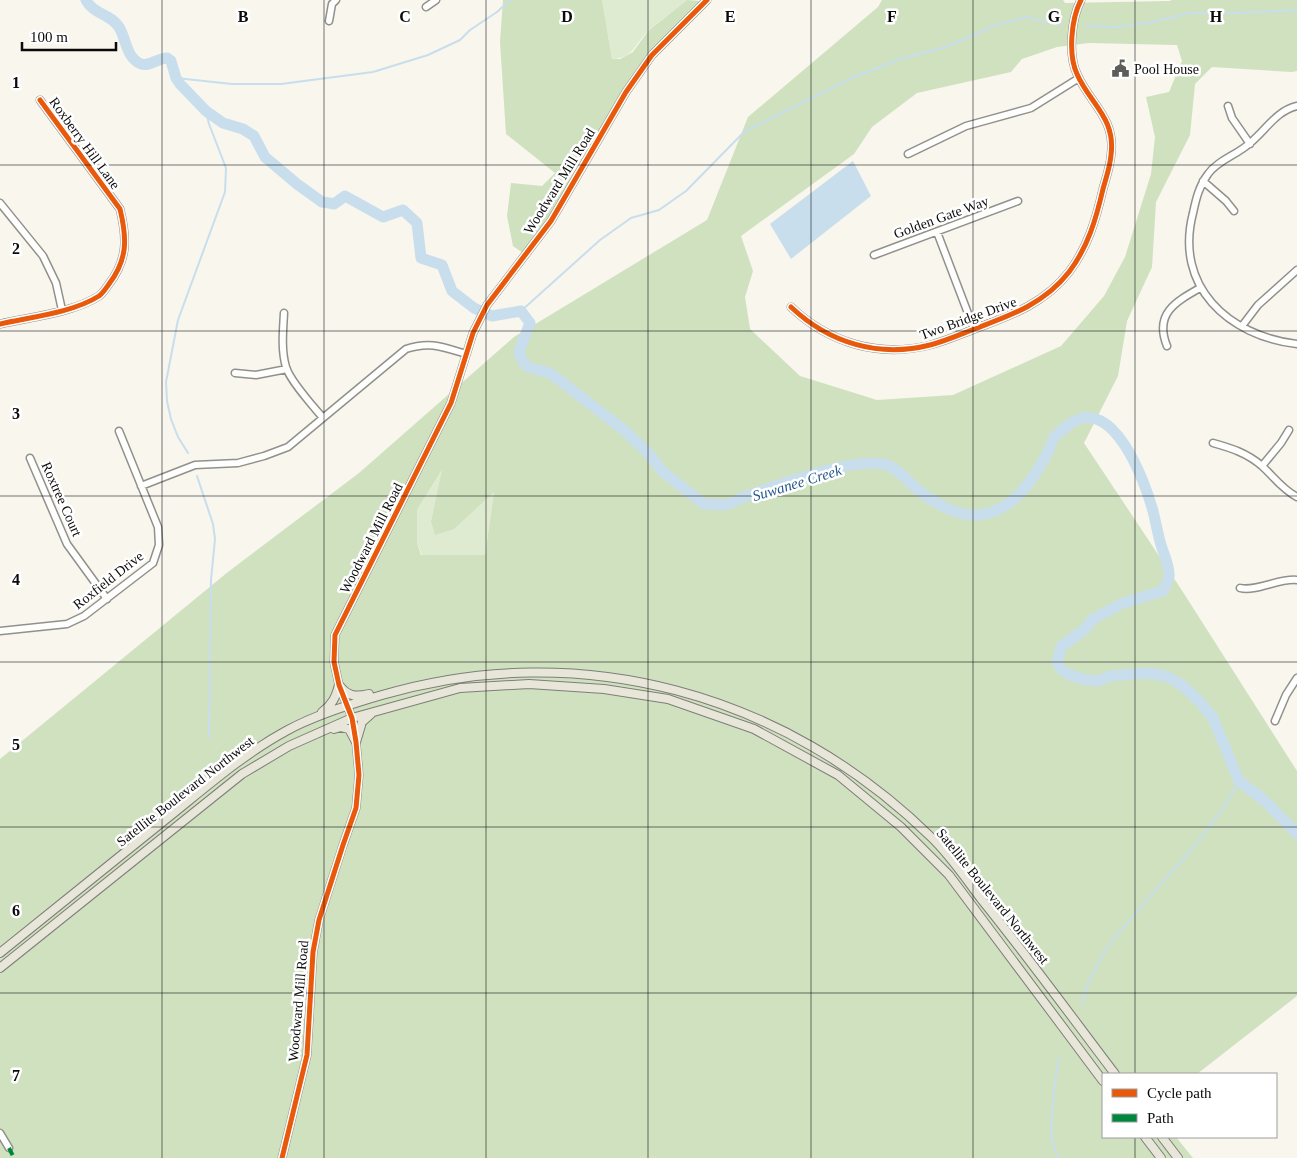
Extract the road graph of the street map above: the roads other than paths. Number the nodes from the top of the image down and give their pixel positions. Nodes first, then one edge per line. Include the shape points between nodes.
1 (336, 0) edge
2 (436, 0) edge
3 (707, 0) edge
4 (1081, 0) edge
5 (426, 7) dead end
6 (329, 21) dead end
7 (1079, 78) junction
8 (40, 100) dead end
9 (1228, 106) dead end
10 (1297, 106) edge
11 (1250, 144) junction
12 (908, 154) dead end
13 (1203, 181) junction
14 (1018, 201) dead end
15 (0, 203) edge
16 (1234, 210) dead end
17 (937, 232) junction
18 (874, 255) dead end
19 (1297, 270) edge
20 (1200, 288) junction
21 (791, 307) dead end
22 (62, 310) junction
23 (284, 313) dead end
24 (0, 324) edge
25 (1242, 326) junction
26 (974, 329) junction
27 (1297, 344) edge
28 (1167, 346) dead end
29 (466, 354) junction
30 (286, 369) junction
31 (235, 373) dead end
32 (323, 418) junction
33 (1289, 430) dead end
34 (119, 431) dead end
35 (1213, 443) dead end
36 (30, 458) dead end
37 (1262, 466) junction
38 (141, 486) junction
39 (1297, 497) edge
40 (1297, 580) edge
41 (1240, 588) dead end
42 (107, 599) junction
43 (0, 631) edge
44 (1297, 678) edge
45 (339, 685) junction
46 (406, 688) junction
47 (347, 706) junction
48 (377, 710) junction
49 (352, 718) junction
50 (311, 720) junction
51 (1275, 721) dead end
52 (320, 732) junction
53 (356, 742) junction
54 (0, 953) edge
55 (0, 968) edge
56 (1114, 1073) edge
57 (1102, 1080) edge
58 (0, 1133) edge
59 (1146, 1138) edge
60 (1163, 1138) edge
61 (9, 1148) dead end
62 (282, 1158) edge
63 (1161, 1158) edge
64 (1178, 1158) edge

1 - 6 street via 332,4
2 - 5 street
3 - 29 street, Woodward Mill Road via 645,64 551,221 487,305
4 - 7 street, Two Bridge Drive via 1073,30 1074,66
7 - 12 street via 1031,108 966,126
7 - 26 street, Two Bridge Drive via 1105,117 1112,143 1111,160 1088,240 1068,273 1045,295 1014,314
8 - 22 street, Roxberry Hill Lane via 120,209 125,229 125,254 116,276 101,295 77,307
9 - 11 street via 1232,118
10 - 11 street via 1278,115
11 - 13 street via 1218,164
13 - 16 street
13 - 20 street via 1192,214 1188,241 1192,267
14 - 17 street, Golden Gate Way
15 - 22 street via 43,256 56,283
17 - 18 street, Golden Gate Way
17 - 26 street
19 - 25 street via 1258,305
20 - 25 street via 1218,310
20 - 28 street via 1176,302 1168,311 1163,328
21 - 26 street, Two Bridge Drive via 815,327 833,336 882,350 923,347
22 - 24 street, Roxberry Hill Lane
23 - 30 street
25 - 27 street via 1274,340
29 - 32 street via 436,344 420,344 406,349
29 - 45 street, Woodward Mill Road via 451,403 335,634 334,662
30 - 31 street via 256,375
30 - 32 street
32 - 38 street via 288,447 264,456 238,463 195,465
33 - 37 street
34 - 38 street, Roxfield Drive
35 - 37 street via 1240,451
36 - 42 street, Roxtree Court via 67,544
37 - 39 street
38 - 42 street, Roxfield Drive via 158,527 159,546 153,563
40 - 41 street
42 - 43 street, Roxfield Drive via 67,624
44 - 51 street
45 - 46 main road via 350,696
45 - 47 street, Woodward Mill Road
45 - 50 main road via 336,698 329,707
46 - 47 main road, Satellite Boulevard Northwest
46 - 56 main road, Satellite Boulevard Northwest via 456,677 529,671 598,675 670,688 734,708 812,745 875,788 933,838
47 - 49 street, Woodward Mill Road
47 - 50 main road, Satellite Boulevard Northwest
48 - 49 main road, Satellite Boulevard Northwest
48 - 53 main road via 362,722
48 - 57 main road, Satellite Boulevard Northwest via 460,688 529,684 604,689 668,700 754,729 838,776 901,827 949,874
49 - 52 main road, Satellite Boulevard Northwest
49 - 53 street, Woodward Mill Road
50 - 54 main road, Satellite Boulevard Northwest via 287,730 240,760
52 - 53 main road via 341,727 352,733
52 - 55 main road, Satellite Boulevard Northwest via 242,774
53 - 62 street, Woodward Mill Road via 359,775 356,808 319,920 313,952 308,1055
58 - 61 street
59 - 63 main road
60 - 64 main road

